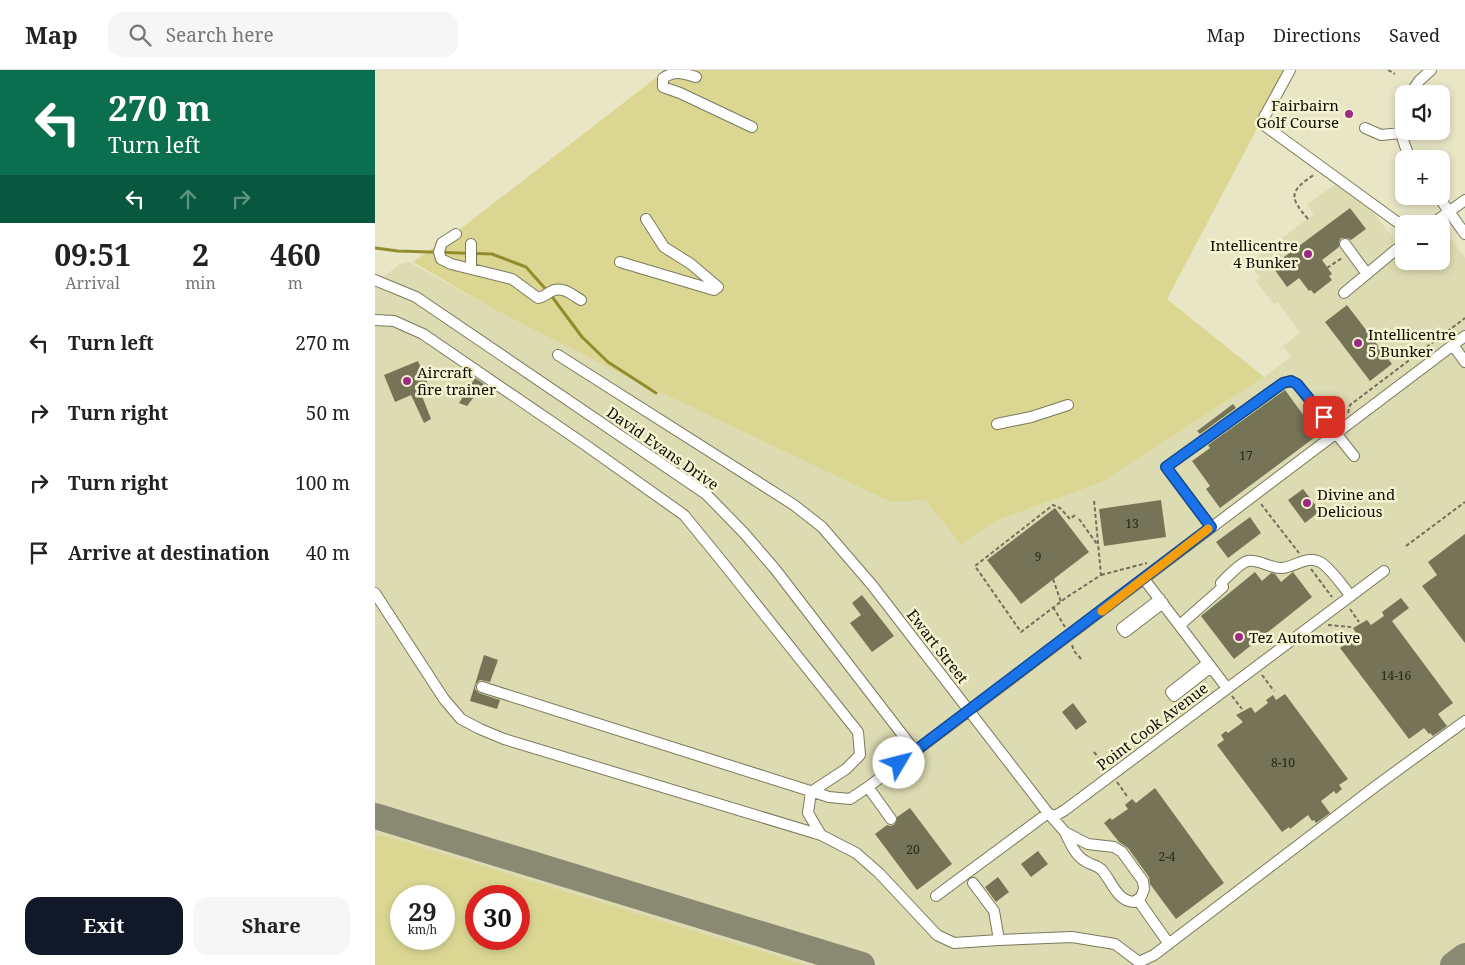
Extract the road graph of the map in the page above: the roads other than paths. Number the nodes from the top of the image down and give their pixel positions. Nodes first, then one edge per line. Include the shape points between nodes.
1 (1290, 70) edge
2 (1431, 70) edge
3 (696, 77) dead end
4 (1417, 85) edge
5 (752, 127) dead end
6 (1365, 128) dead end
7 (1395, 130) edge
8 (1465, 200) edge
9 (1445, 205) edge
10 (1449, 211) junction
11 (1444, 215) edge
12 (646, 219) dead end
13 (1395, 221) edge
14 (456, 234) dead end
15 (1465, 234) edge
16 (470, 245) dead end
17 (1348, 248) road end
18 (1395, 250) edge
19 (620, 262) dead end
20 (471, 269) junction
21 (1367, 274) junction
22 (375, 280) edge
23 (1343, 293) dead end
24 (581, 300) dead end
25 (375, 320) edge
26 (1465, 336) edge
27 (1453, 345) junction
28 (558, 355) dead end
29 (1465, 362) edge
30 (1069, 405) dead end
31 (997, 424) dead end
32 (1337, 433) junction
33 (1354, 456) dead end
34 (1211, 527) junction
35 (1384, 571) dead end
36 (1144, 579) junction
37 (375, 593) edge
38 (1162, 601) junction
39 (1349, 601) junction
40 (1180, 625) junction
41 (1124, 630) dead end
42 (1210, 665) junction
43 (482, 687) dead end
44 (1228, 690) junction
45 (1172, 694) dead end
46 (969, 711) junction
47 (1465, 721) edge
48 (915, 751) junction
49 (868, 787) junction
50 (811, 792) junction
51 (1048, 813) junction
52 (891, 819) dead end
53 (1065, 832) junction
54 (821, 835) junction
55 (973, 883) dead end
56 (936, 896) dead end
57 (1138, 900) junction
58 (999, 940) junction
59 (1169, 944) junction

1 - 13 street via 1261,123
2 - 4 street
3 - 5 street via 670,72 663,78 663,87
6 - 7 street via 1381,135
8 - 10 street
9 - 10 street
10 - 11 street
10 - 15 street
12 - 19 street via 664,247 718,287 714,290
14 - 20 street via 442,243 441,259
16 - 20 street
17 - 21 street
18 - 21 street
20 - 24 street via 512,279 538,298 557,289
21 - 23 street
22 - 48 street, David Evans Drive via 416,297 706,494 775,569
25 - 50 street via 395,321 423,334 684,515 859,732 860,755 846,769
26 - 27 street
27 - 29 street
27 - 32 street
28 - 46 street, Ewart Street via 794,505 822,527
30 - 31 street via 1031,418
32 - 33 street
32 - 34 street
32 - 34 street via 1297,384 1291,381 1283,383 1166,467
34 - 36 street
35 - 39 street, Point Cook Avenue
36 - 38 street
36 - 46 street
37 - 54 street via 444,700 461,719 480,730
38 - 40 street
38 - 41 street
39 - 40 street via 1318,561 1307,560 1279,568 1248,561
39 - 44 street, Point Cook Avenue
40 - 42 street
42 - 44 street
42 - 45 street
43 - 50 street
44 - 51 street, Point Cook Avenue via 1065,810 1055,816
46 - 48 street
46 - 51 street, Ewart Street
47 - 59 street
48 - 49 street
49 - 50 street via 850,799
49 - 52 street
50 - 54 street via 808,813
51 - 53 street, Ewart Street
51 - 56 street, Point Cook Avenue
53 - 57 street via 1070,845 1086,862 1101,869 1122,898
53 - 57 street via 1088,844 1114,847 1122,852 1143,881 1145,889
54 - 58 street via 856,853 937,935 954,943
55 - 58 street via 994,911
57 - 59 street
58 - 59 street via 1072,937 1115,944 1139,962

